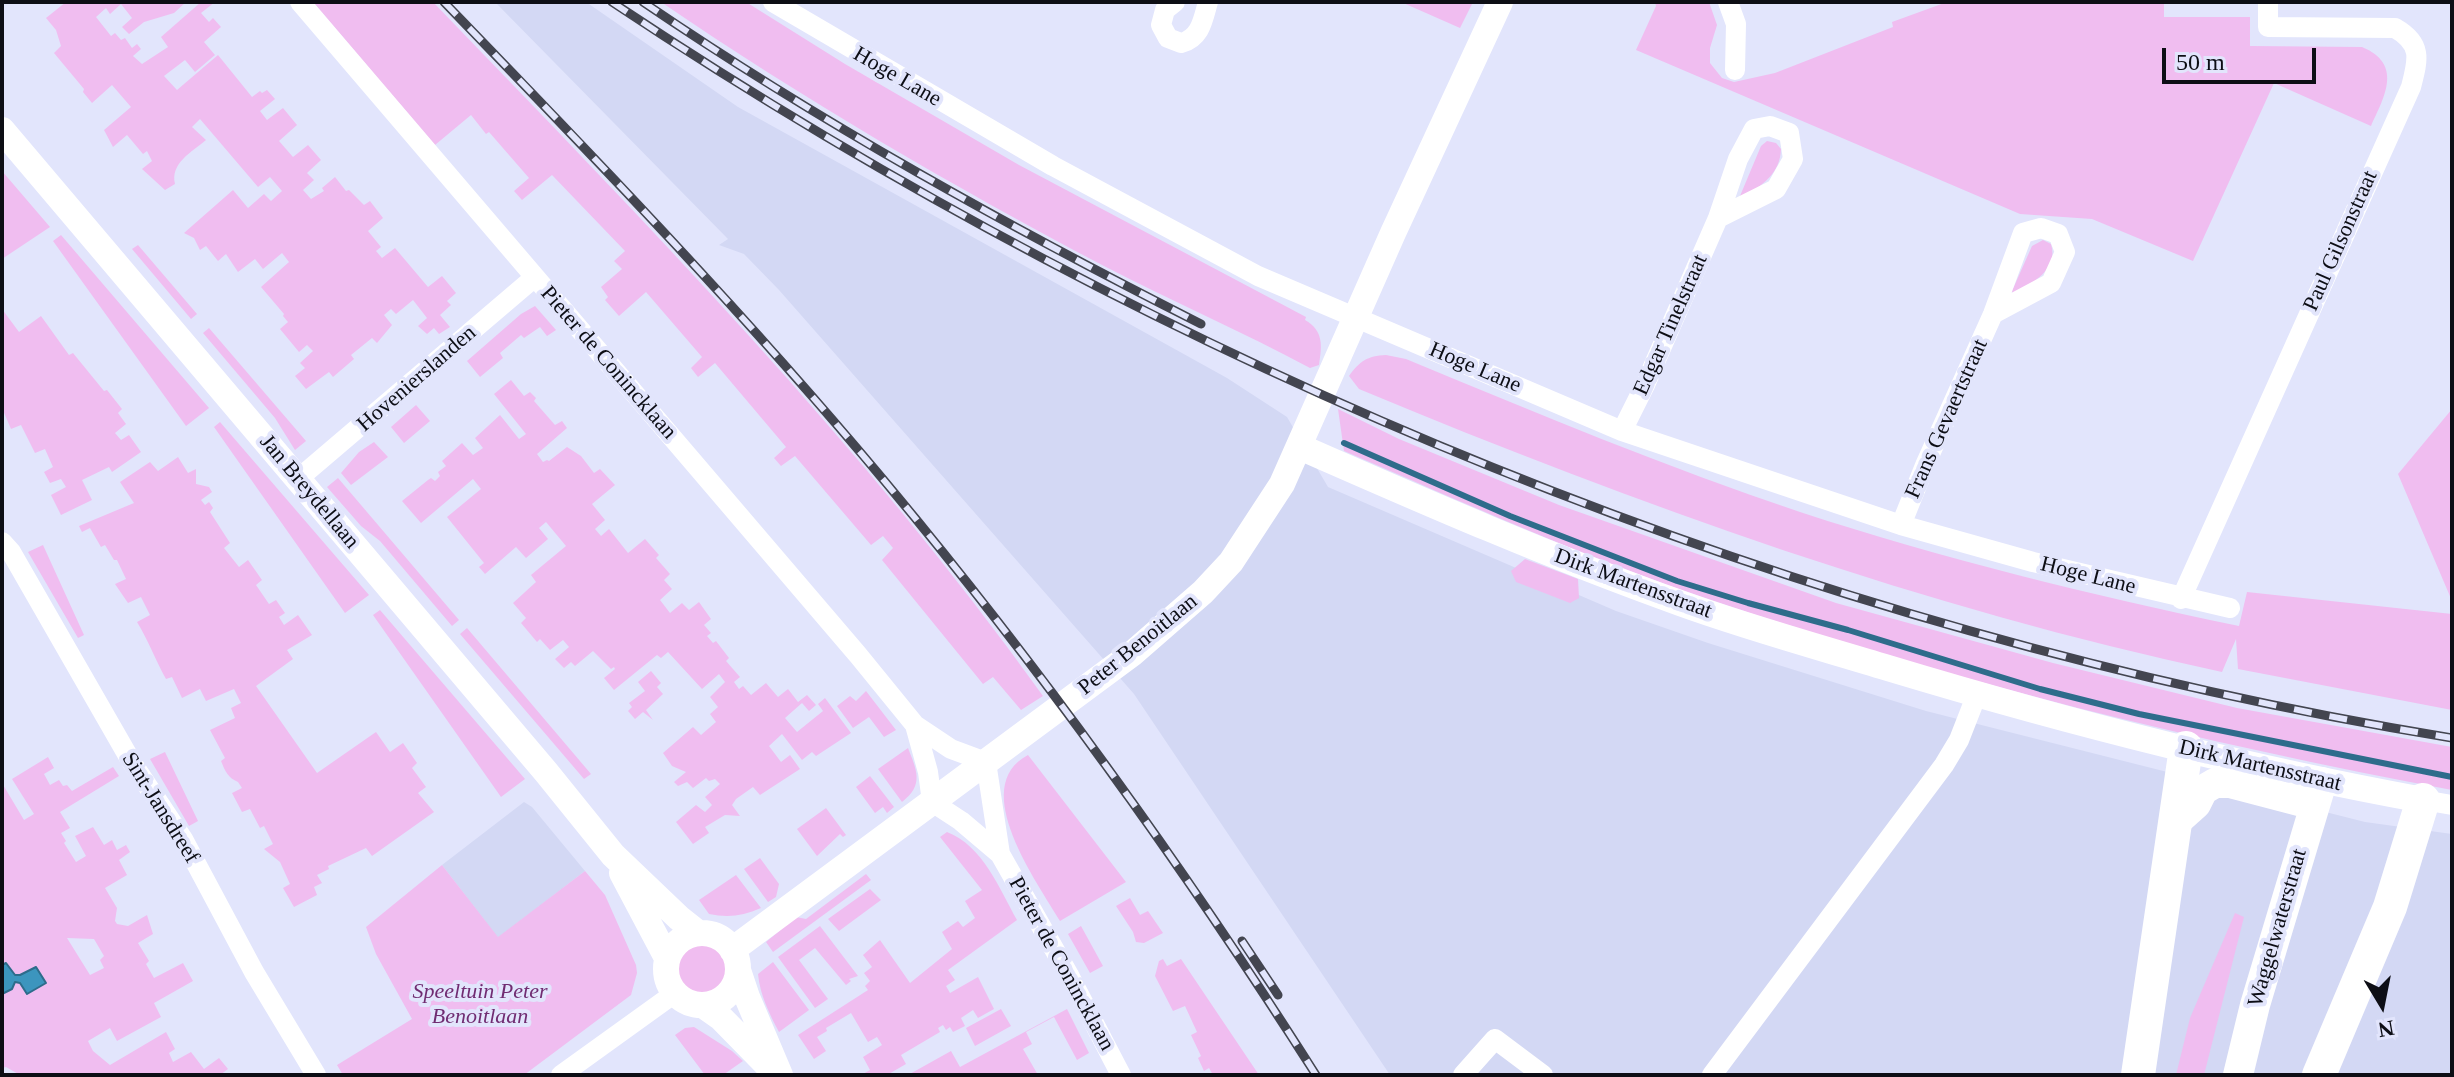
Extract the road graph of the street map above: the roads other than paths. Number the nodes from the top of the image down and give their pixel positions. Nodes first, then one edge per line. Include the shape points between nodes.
1 (300, 2) edge
2 (773, 2) edge
3 (1175, 2) edge
4 (1208, 2) edge
5 (1500, 2) edge
6 (1728, 2) edge
7 (2268, 2) edge
8 (1735, 70) dead end
9 (2, 130) edge
10 (1718, 218) junction
11 (535, 277) junction
12 (1993, 314) dead end
13 (1356, 319) junction
14 (1622, 431) junction
15 (1300, 447) junction
16 (298, 479) junction
17 (1901, 525) junction
18 (2, 542) edge
19 (2181, 599) junction
20 (2230, 608) dead end
21 (1977, 694) junction
22 (915, 725) junction
23 (2186, 748) junction
24 (986, 762) junction
25 (2318, 793) junction
26 (932, 802) junction
27 (2437, 803) edge
28 (2177, 821) junction
29 (1000, 854) junction
30 (613, 855) junction
31 (698, 933) junction
32 (667, 958) junction
33 (735, 960) junction
34 (675, 993) junction
35 (704, 1006) junction
36 (316, 1075) edge
37 (561, 1075) edge
38 (779, 1075) edge
39 (1121, 1075) edge
40 (1463, 1075) edge
41 (1543, 1075) edge
42 (1712, 1075) edge
43 (2138, 1075) edge
44 (2238, 1075) edge
45 (2319, 1075) edge

1 - 11 street, Pieter de Conincklaan
2 - 13 street, Hoge Lane via 1136,212 1258,276
3 - 4 street via 1165,10 1161,25 1168,38 1181,43 1194,38
5 - 13 street, Peter Benoitlaan
6 - 8 street via 1736,24
7 - 19 street, Paul Gilsonstraat via 2268,27 2395,28 2410,36 2417,62 2411,87
9 - 16 street, Jan Breydellaan
10 - 10 street, Edgar Tinelstraat via 1776,189 1793,159 1789,133 1770,126 1754,129
10 - 14 street, Edgar Tinelstraat
11 - 16 street, Hovenierslanden
11 - 22 street, Pieter de Conincklaan
12 - 17 street, Frans Gevaertstraat
13 - 14 street, Hoge Lane
13 - 15 street, Peter Benoitlaan
14 - 17 street, Hoge Lane
15 - 21 street, Dirk Martensstraat via 1682,604
15 - 24 street, Peter Benoitlaan via 1256,528 1203,592 1133,653
16 - 30 street, Jan Breydellaan
17 - 19 street, Hoge Lane
18 - 36 street, Sint-Jansdreef via 183,839
19 - 20 street, Hoge Lane
21 - 23 street, Dirk Martensstraat
21 - 42 street via 1944,765
22 - 24 street, Pieter de Conincklaan via 951,749
22 - 26 street, Pieter de Conincklaan
23 - 25 street, Dirk Martensstraat
23 - 28 highway
24 - 26 street, Peter Benoitlaan
24 - 29 street, Pieter de Conincklaan
25 - 27 street, Dirk Martensstraat
25 - 28 main road via 2215,783
25 - 44 main road, Waggelwaterstraat
26 - 29 street, Pieter de Conincklaan
26 - 33 street, Peter Benoitlaan
27 - 45 highway
28 - 43 highway
29 - 39 street, Pieter de Conincklaan
30 - 31 street, Jan Breydellaan
30 - 32 street, Jan Breydellaan
31 - 32 street via 678,942
31 - 33 street via 718,937
32 - 34 street via 666,974
33 - 35 street via 736,982 728,994
33 - 38 street
34 - 35 street
34 - 37 street
35 - 38 street
40 - 41 street via 1495,1039

